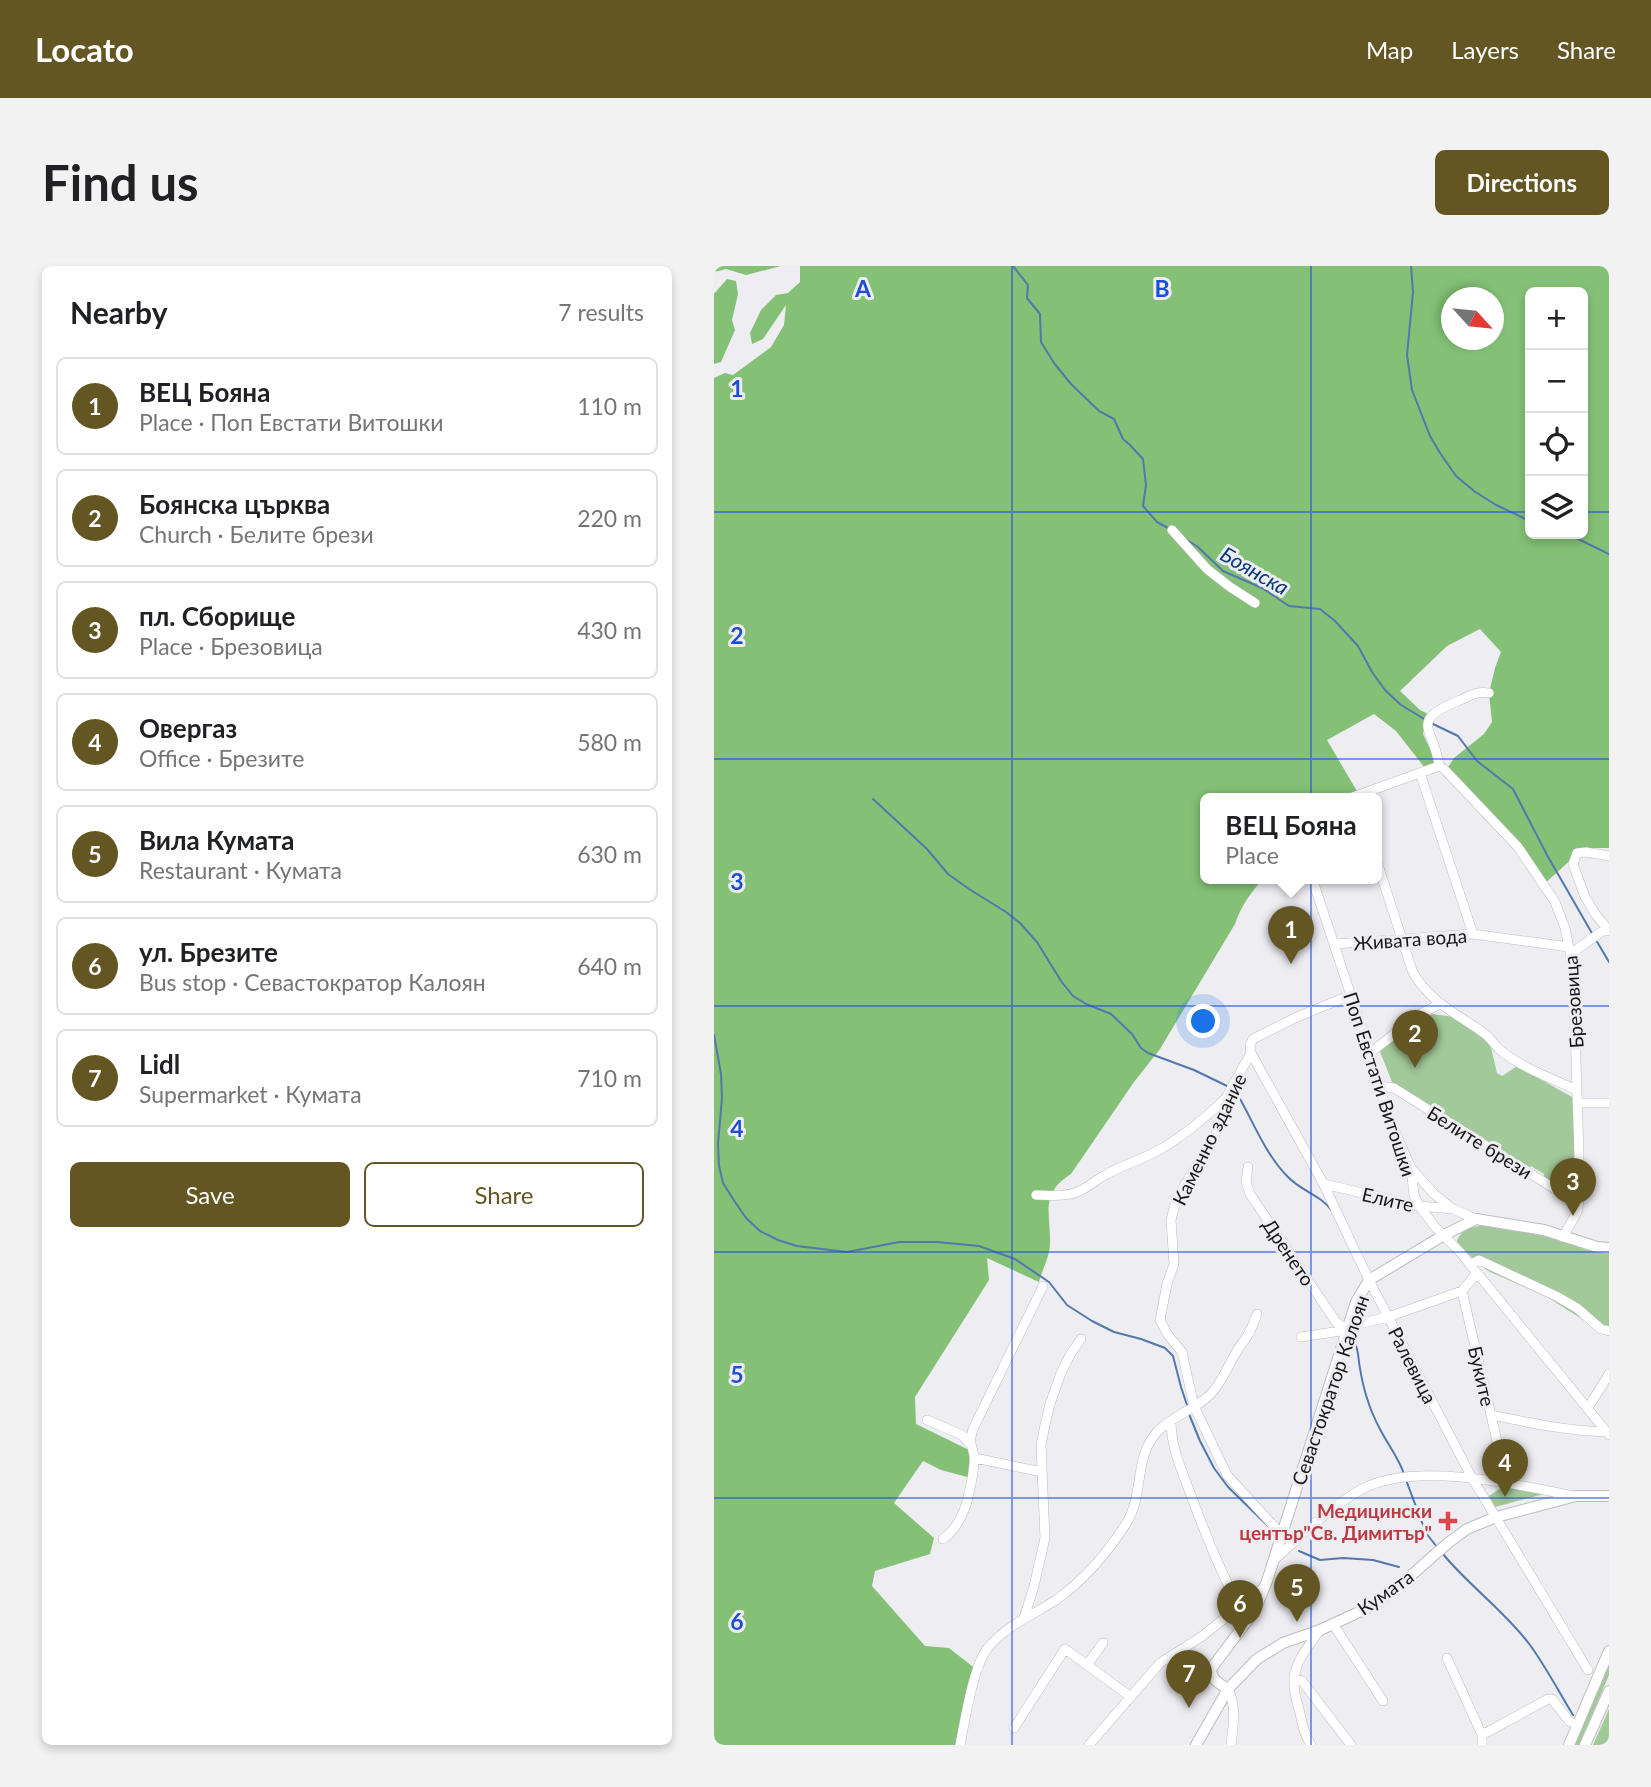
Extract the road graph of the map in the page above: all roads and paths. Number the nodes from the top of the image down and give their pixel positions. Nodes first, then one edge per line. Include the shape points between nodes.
1 (1172, 530) dead end
2 (1255, 603) dead end
3 (1489, 693) dead end
4 (1439, 766) junction
5 (1420, 773) junction
6 (1364, 793) edge
7 (1609, 856) edge
8 (1382, 877) edge
9 (1314, 884) edge
10 (1608, 929) edge
11 (1473, 934) junction
12 (1403, 940) junction
13 (1335, 944) junction
14 (1569, 947) junction
15 (1573, 967) junction
16 (1351, 995) junction
17 (1440, 1004) junction
18 (1251, 1053) junction
19 (1370, 1053) junction
20 (1381, 1086) junction
21 (1577, 1090) junction
22 (1227, 1096) junction
23 (1578, 1103) junction
24 (1609, 1103) edge
25 (1248, 1167) dead end
26 (1411, 1168) junction
27 (1324, 1184) junction
28 (1036, 1195) dead end
29 (1579, 1202) junction
30 (1419, 1206) junction
31 (1453, 1209) junction
32 (1476, 1219) junction
33 (1444, 1235) junction
34 (1563, 1237) junction
35 (1609, 1248) edge
36 (1470, 1265) junction
37 (1477, 1273) junction
38 (1369, 1280) junction
39 (1043, 1286) dead end
40 (1462, 1291) junction
41 (1257, 1314) dead end
42 (1388, 1317) junction
43 (1347, 1330) junction
44 (1609, 1331) edge
45 (1301, 1337) dead end
46 (1081, 1339) dead end
47 (1609, 1374) edge
48 (1194, 1406) junction
49 (1588, 1408) junction
50 (1491, 1415) junction
51 (927, 1420) dead end
52 (1171, 1420) junction
53 (1608, 1434) edge
54 (970, 1444) junction
55 (975, 1458) junction
56 (1042, 1472) junction
57 (1472, 1478) junction
58 (1507, 1484) junction
59 (1576, 1496) junction
60 (1609, 1496) edge
61 (1496, 1517) junction
62 (1282, 1534) junction
63 (943, 1539) dead end
64 (1274, 1559) junction
65 (1265, 1587) junction
66 (1240, 1608) junction
67 (1024, 1618) junction
68 (1333, 1624) junction
69 (1320, 1630) junction
70 (1103, 1643) dead end
71 (1609, 1651) edge
72 (1447, 1658) dead end
73 (1087, 1665) junction
74 (1588, 1670) dead end
75 (1294, 1678) junction
76 (1228, 1689) junction
77 (1609, 1691) edge
78 (1131, 1697) junction
79 (1383, 1701) dead end
80 (1577, 1725) junction
81 (1014, 1728) dead end
82 (1482, 1740) edge
83 (960, 1745) edge
84 (1089, 1745) edge
85 (1196, 1745) edge
86 (1231, 1745) edge
87 (1311, 1745) edge
88 (1351, 1745) edge
89 (1569, 1745) edge
90 (1585, 1745) edge

1 - 2 street via 1207,569
3 - 4 street via 1479,691 1433,713 1428,732
4 - 5 street
4 - 14 street, Брезовица via 1518,848 1555,902
5 - 6 street
5 - 11 street
7 - 10 street via 1577,853 1573,864 1585,897
8 - 12 street
9 - 13 street, Поп Евстати Витошки
10 - 15 street via 1576,950
11 - 12 street, Живата вода
11 - 14 street, Живата вода
12 - 13 street, Живата вода
12 - 17 street via 1416,978
13 - 16 street, Поп Евстати Витошки
14 - 15 street, Брезовица
15 - 21 street, Брезовица
16 - 18 street, Каменно здание via 1255,1038
16 - 19 street, Поп Евстати Витошки
17 - 19 street
17 - 21 street via 1489,1036 1512,1058
18 - 22 street, Каменно здание
18 - 27 street, Ралевица
19 - 20 street, Поп Евстати Витошки
20 - 26 street, Поп Евстати Витошки via 1387,1113
20 - 29 street, Белите брези via 1401,1092
21 - 23 street, Брезовица
22 - 28 street via 1200,1123 1156,1152 1081,1191
22 - 48 street, Каменно здание via 1216,1133 1172,1214 1174,1264 1160,1320 1182,1352
23 - 24 street
23 - 29 street, Брезовица
25 - 43 street, Дренето via 1250,1194 1336,1322
26 - 30 street, Поп Евстати Витошки
26 - 31 street
27 - 30 street, Елите
27 - 38 street, Ралевица
29 - 34 street, Брезовица
30 - 31 street, Елите
30 - 33 street, Поп Евстати Витошки
31 - 32 street
32 - 33 main road, Севастократор Калоян
32 - 34 main road
33 - 36 street, Поп Евстати Витошки
33 - 38 main road, Севастократор Калоян
34 - 35 main road
36 - 37 street, Поп Евстати Витошки
36 - 44 street via 1479,1260 1556,1296
37 - 40 street
37 - 49 street, Поп Евстати Витошки
38 - 42 street, Ралевица
38 - 43 main road, Севастократор Калоян
39 - 54 street via 973,1429
40 - 42 street
40 - 50 street, Буките
41 - 48 street via 1216,1387
42 - 43 street
42 - 57 street, Ралевица
43 - 45 street
43 - 62 main road, Севастократор Калоян
46 - 56 street via 1050,1405 1041,1445
47 - 49 street
48 - 52 street
48 - 62 street via 1227,1475
49 - 53 street, Поп Евстати Витошки
50 - 53 street
50 - 58 street, Буките
51 - 54 street via 962,1435
52 - 66 street via 1181,1472
52 - 67 street via 1157,1432 1144,1455 1135,1504 1117,1536 1080,1580
54 - 55 street
55 - 56 street
55 - 63 street via 965,1508
56 - 67 street via 1045,1535
57 - 58 street
57 - 61 street, Ралевица
57 - 64 street via 1404,1476 1365,1488 1341,1502
58 - 59 street
59 - 60 main road, Кумата
59 - 61 main road, Кумата
61 - 68 main road, Кумата via 1467,1529 1370,1607
61 - 74 street, Ралевица
62 - 64 main road, Севастократор Калоян
64 - 65 main road, Севастократор Калоян
65 - 66 street
65 - 76 main road, Севастократор Калоян via 1250,1617 1211,1669 1214,1678
66 - 78 street via 1160,1663
67 - 83 street via 996,1639 981,1659
68 - 69 main road, Кумата
68 - 79 street
69 - 75 street via 1303,1654
69 - 76 main road, Кумата via 1283,1643 1257,1660
70 - 73 street
71 - 80 main road
72 - 82 street
73 - 78 street
73 - 81 street via 1065,1649
75 - 87 street via 1301,1720
75 - 88 street via 1302,1681
76 - 85 main road, Кумата
76 - 86 street via 1234,1709
77 - 90 main road
78 - 84 street
80 - 82 street via 1548,1699
80 - 89 main road

